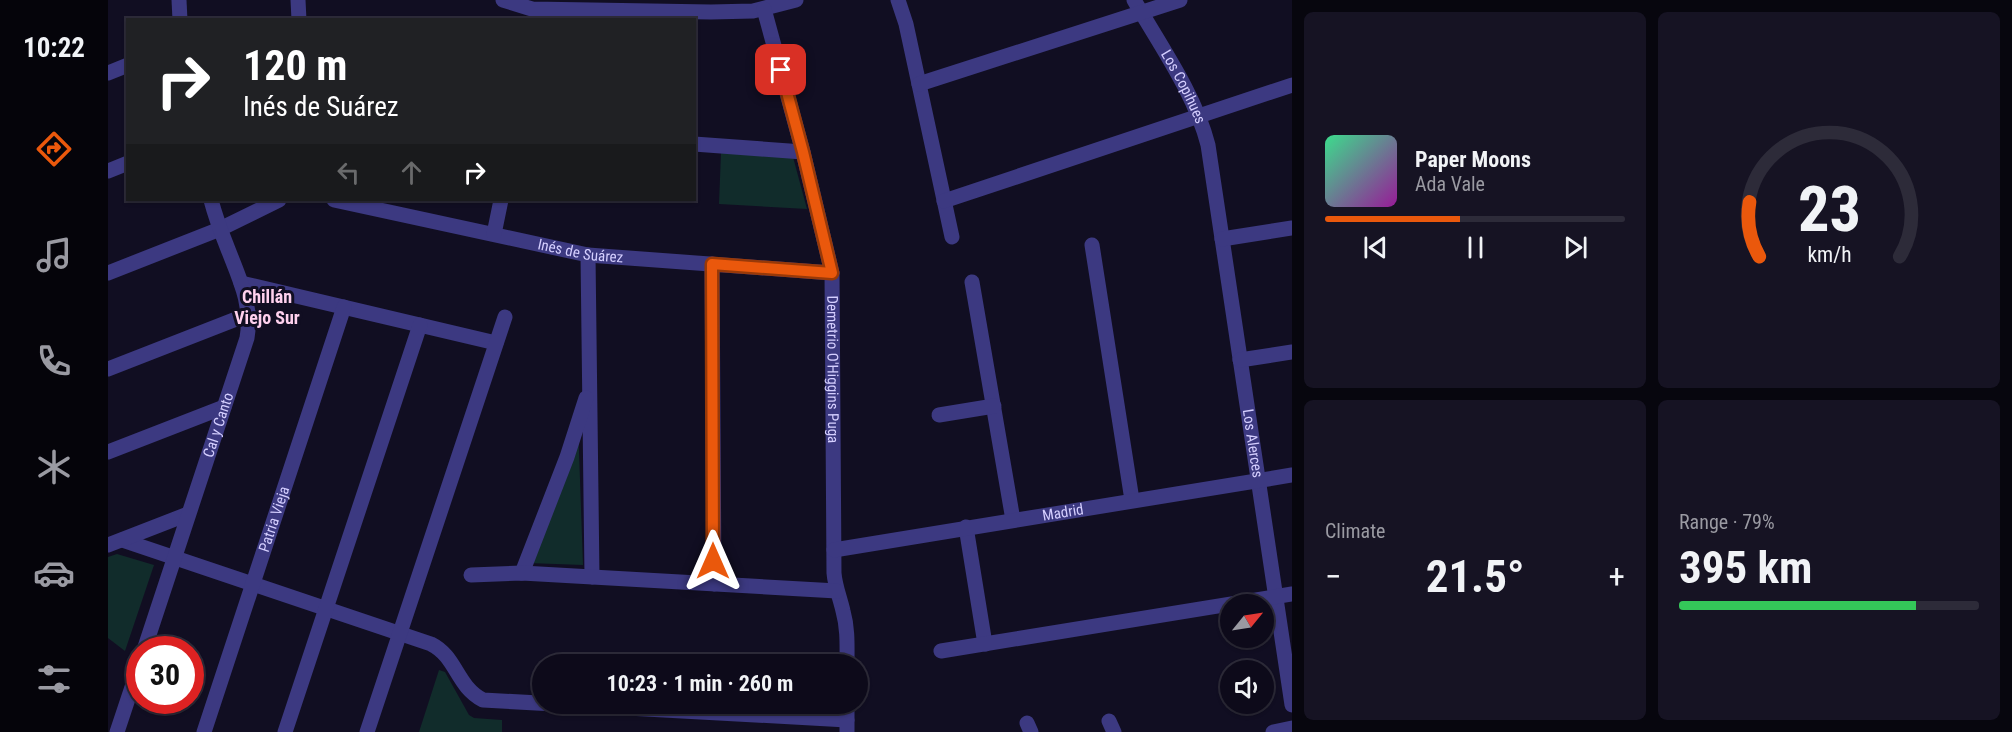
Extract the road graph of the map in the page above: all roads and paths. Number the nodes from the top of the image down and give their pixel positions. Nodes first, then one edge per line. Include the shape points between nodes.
1 (179, 0) edge
2 (298, 0) edge
3 (502, 0) edge
4 (796, 0) edge
5 (898, 0) edge
6 (1180, 0) edge
7 (1137, 6) edge
8 (764, 9) junction
9 (531, 10) edge
10 (180, 18) edge
11 (299, 18) edge
12 (126, 66) edge
13 (108, 72) edge
14 (919, 84) junction
15 (1292, 85) edge
16 (1199, 116) junction
17 (696, 144) edge
18 (803, 152) junction
19 (126, 164) edge
20 (108, 171) edge
21 (1214, 183) joint
22 (211, 201) edge
23 (277, 201) edge
24 (338, 201) edge
25 (501, 201) edge
26 (944, 201) junction
27 (1292, 228) edge
28 (220, 229) junction
29 (495, 234) junction
30 (952, 237) dead end
31 (1222, 239) junction
32 (1092, 246) dead end
33 (588, 255) junction
34 (712, 264) junction
35 (108, 273) edge
36 (832, 273) junction
37 (972, 282) dead end
38 (241, 283) junction
39 (344, 307) junction
40 (249, 314) junction
41 (505, 317) dead end
42 (420, 325) junction
43 (496, 343) junction
44 (1292, 352) edge
45 (1240, 360) junction
46 (108, 369) edge
47 (590, 386) junction
48 (994, 406) junction
49 (224, 407) junction
50 (939, 415) dead end
51 (108, 452) edge
52 (1292, 475) edge
53 (1258, 480) junction
54 (1132, 501) junction
55 (188, 514) junction
56 (1014, 520) junction
57 (966, 527) junction
58 (115, 542) edge
59 (834, 550) junction
60 (174, 557) junction
61 (522, 573) junction
62 (471, 575) dead end
63 (592, 577) junction
64 (253, 584) junction
65 (714, 584) junction
66 (837, 591) junction
67 (1292, 594) edge
68 (1276, 597) junction
69 (326, 609) junction
70 (400, 634) junction
71 (149, 636) edge
72 (985, 644) junction
73 (941, 651) dead end
74 (847, 654) edge
75 (126, 705) edge
76 (1292, 705) edge
77 (847, 726) edge
78 (1292, 728) edge
79 (117, 732) edge
80 (204, 732) edge
81 (285, 732) edge
82 (367, 732) edge
83 (1273, 732) edge

1 - 10 street
2 - 11 street
3 - 9 street
4 - 8 street
5 - 14 street
6 - 7 street
7 - 14 street
7 - 16 street, Los Copihues
8 - 9 street
8 - 18 street, Demetrio O'Higgins Puga
12 - 13 street
14 - 26 street
15 - 16 street
16 - 21 street, Los Copihues
16 - 26 street
17 - 18 street
18 - 36 street, Demetrio O'Higgins Puga
19 - 20 street
21 - 31 street, Los Alerces
22 - 28 street, Cal y Canto
23 - 28 street
24 - 29 street, Inés de Suárez
25 - 29 street
26 - 30 street
27 - 31 street
28 - 35 street
28 - 38 street, Cal y Canto
29 - 33 street, Inés de Suárez
31 - 45 street, Los Alerces
32 - 54 street
33 - 34 street, Inés de Suárez
33 - 47 street
34 - 36 street, Inés de Suárez
34 - 65 street
36 - 59 street, Demetrio O'Higgins Puga
37 - 48 street
38 - 39 street
38 - 40 street, Cal y Canto
39 - 42 street
39 - 64 street, Patria Vieja
40 - 46 street
40 - 49 street, Cal y Canto via 247,338
41 - 43 street
42 - 43 street
42 - 69 street
43 - 70 street
44 - 45 street
45 - 53 street, Los Alerces
47 - 61 street
47 - 63 street
48 - 50 street
48 - 56 street
49 - 51 street
49 - 55 street, Cal y Canto
52 - 53 street, Madrid
53 - 54 street, Madrid
53 - 68 street, Los Alerces
54 - 56 street, Madrid
55 - 58 street
55 - 60 street, Cal y Canto
56 - 57 street, Madrid
57 - 59 street, Madrid
57 - 72 street
58 - 60 street
59 - 66 street, Demetrio O'Higgins Puga
60 - 64 street
60 - 71 street, Cal y Canto
61 - 62 street
61 - 63 street
63 - 65 street
64 - 69 street
64 - 80 street, Patria Vieja
65 - 66 street
66 - 74 street, Demetrio O'Higgins Puga via 844,612
67 - 68 street
68 - 72 street
68 - 76 street, Los Alerces
69 - 70 street
69 - 81 street
70 - 77 street via 431,644 446,654 469,691 483,699
70 - 82 street
72 - 73 street
75 - 79 street
78 - 83 street

